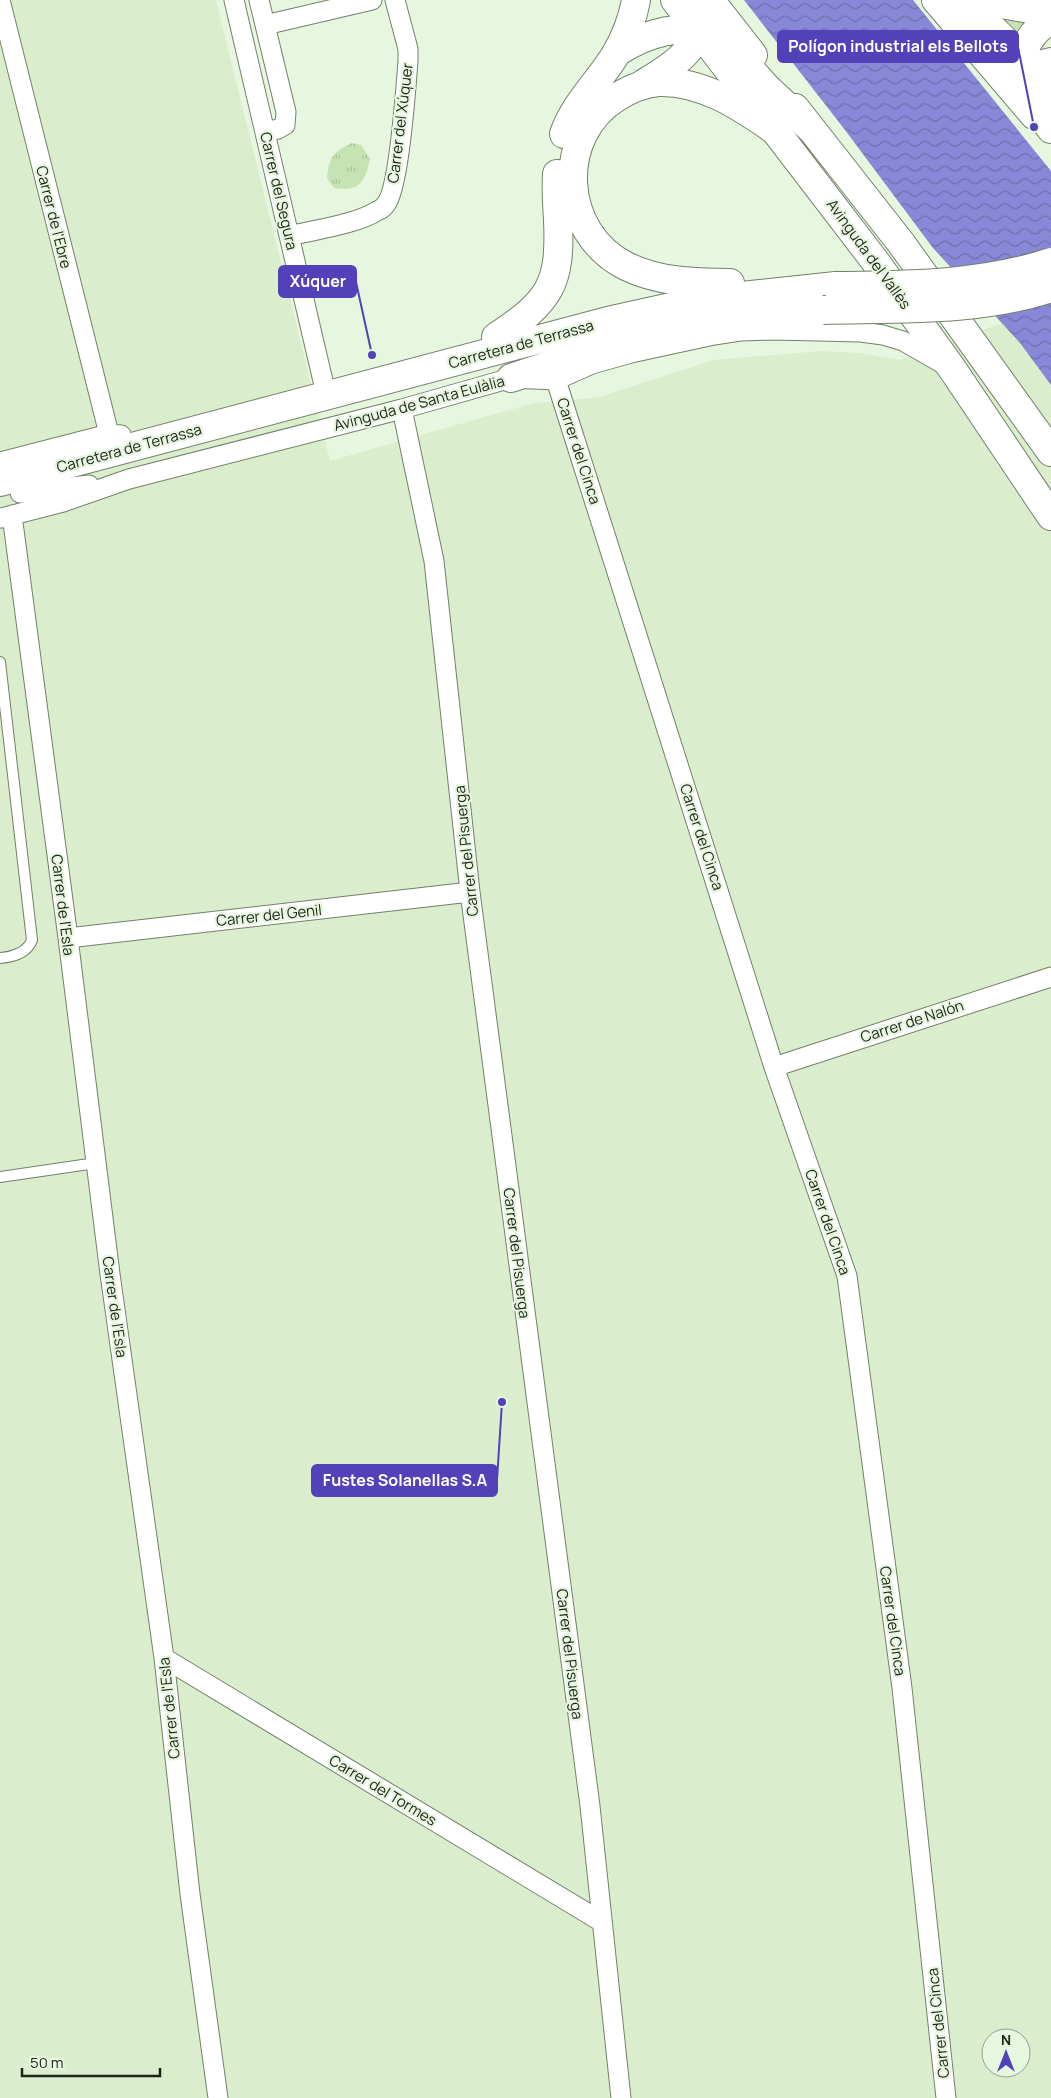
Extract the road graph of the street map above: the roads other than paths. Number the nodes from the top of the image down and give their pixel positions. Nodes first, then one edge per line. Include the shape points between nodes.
1 (0, 0) edge
2 (234, 0) edge
3 (259, 0) edge
4 (372, 0) edge
5 (395, 0) edge
6 (636, 0) edge
7 (675, 0) edge
8 (695, 0) edge
9 (710, 0) edge
10 (936, 0) edge
11 (959, 0) edge
12 (980, 0) edge
13 (1051, 13) edge
14 (1051, 20) edge
15 (265, 25) junction
16 (698, 30) junction
17 (962, 30) junction
18 (617, 52) junction
19 (1031, 63) edge
20 (642, 84) junction
21 (1051, 93) edge
22 (810, 128) junction
23 (1051, 129) edge
24 (776, 131) junction
25 (265, 132) junction
26 (1051, 135) edge
27 (289, 236) junction
28 (1051, 262) edge
29 (836, 286) junction
30 (1051, 288) edge
31 (674, 305) junction
32 (657, 329) junction
33 (496, 337) junction
34 (953, 370) junction
35 (511, 378) junction
36 (556, 380) junction
37 (323, 381) junction
38 (402, 409) junction
39 (118, 435) junction
40 (1051, 452) edge
41 (0, 462) edge
42 (69, 463) junction
43 (129, 479) joint
44 (6, 501) edge
45 (1051, 516) edge
46 (0, 662) edge
47 (470, 892) junction
48 (68, 938) junction
49 (0, 958) edge
50 (1051, 977) edge
51 (774, 1067) junction
52 (96, 1163) junction
53 (0, 1177) edge
54 (164, 1658) junction
55 (602, 1922) junction
56 (218, 2098) edge
57 (621, 2098) edge
58 (946, 2098) edge

1 - 39 street, Carrer de l'Ebre
2 - 25 street, Carrer del Segura
3 - 15 street
4 - 15 street
5 - 27 street, Carrer del Xúquer via 408,49 408,61 394,178 386,204 377,212 351,221
6 - 18 main road
7 - 16 main road, Avinguda del Vallès
8 - 16 main road via 701,18
9 - 22 main road, Avinguda del Vallès
10 - 17 main road
11 - 19 main road
12 - 13 main road
14 - 19 main road via 1034,31 1024,48
15 - 25 street via 286,112 285,124
16 - 18 main road via 653,33
16 - 20 main road via 694,42 681,59
16 - 22 main road via 717,32 767,88
16 - 24 main road, Avinguda del Vallès
17 - 19 main road via 995,55
17 - 26 main road
18 - 33 main road via 572,117 561,144 556,190 559,255 553,282 543,299 522,320
19 - 21 main road
19 - 23 main road via 1022,79 1025,90
20 - 24 main road via 675,83 706,90 740,107
20 - 29 main road via 600,110 582,133 576,147 573,194 582,222 597,243 625,265 653,276 721,283 795,282
22 - 40 main road, Avinguda del Vallès via 901,243
24 - 34 main road, Avinguda del Vallès
25 - 27 street, Carrer del Segura
27 - 37 street, Carrer del Segura
28 - 29 main road, Carretera de Terrassa, bridge via 1001,275 960,281
29 - 31 main road, Carretera de Terrassa
30 - 32 main road, Carretera de Terrassa, bridge via 978,304 731,316
31 - 33 main road via 611,310
31 - 42 main road, Carretera de Terrassa
32 - 35 main road
32 - 44 main road, Carretera de Terrassa via 615,334
33 - 37 main road
34 - 36 street, Avinguda de Santa Eulàlia via 904,342 883,335 840,330 774,330 740,331 670,344 592,364
34 - 45 main road, Avinguda del Vallès
35 - 36 street, Avinguda de Santa Eulàlia
35 - 38 street, Avinguda de Santa Eulàlia
36 - 51 street, Carrer del Cinca
37 - 39 main road
38 - 43 street, Avinguda de Santa Eulàlia
38 - 47 street, Carrer del Pisuerga via 434,562
39 - 41 street
39 - 42 main road
42 - 44 main road, Carretera de Terrassa
43 - 44 street, Carretera de Terrassa
44 - 48 street, Carrer de l'Esla
46 - 49 lane via 32,940 30,948
47 - 48 street, Carrer del Genil
47 - 55 street, Carrer del Pisuerga via 589,1796
48 - 52 street, Carrer de l'Esla
50 - 51 street, Carrer de Nalón
51 - 58 street, Carrer del Cinca via 847,1276 902,1688
52 - 53 lane
52 - 54 street, Carrer de l'Esla
54 - 55 street, Carrer del Tormes
54 - 56 street, Carrer de l'Esla via 190,1894
55 - 57 street, Carrer del Pisuerga

